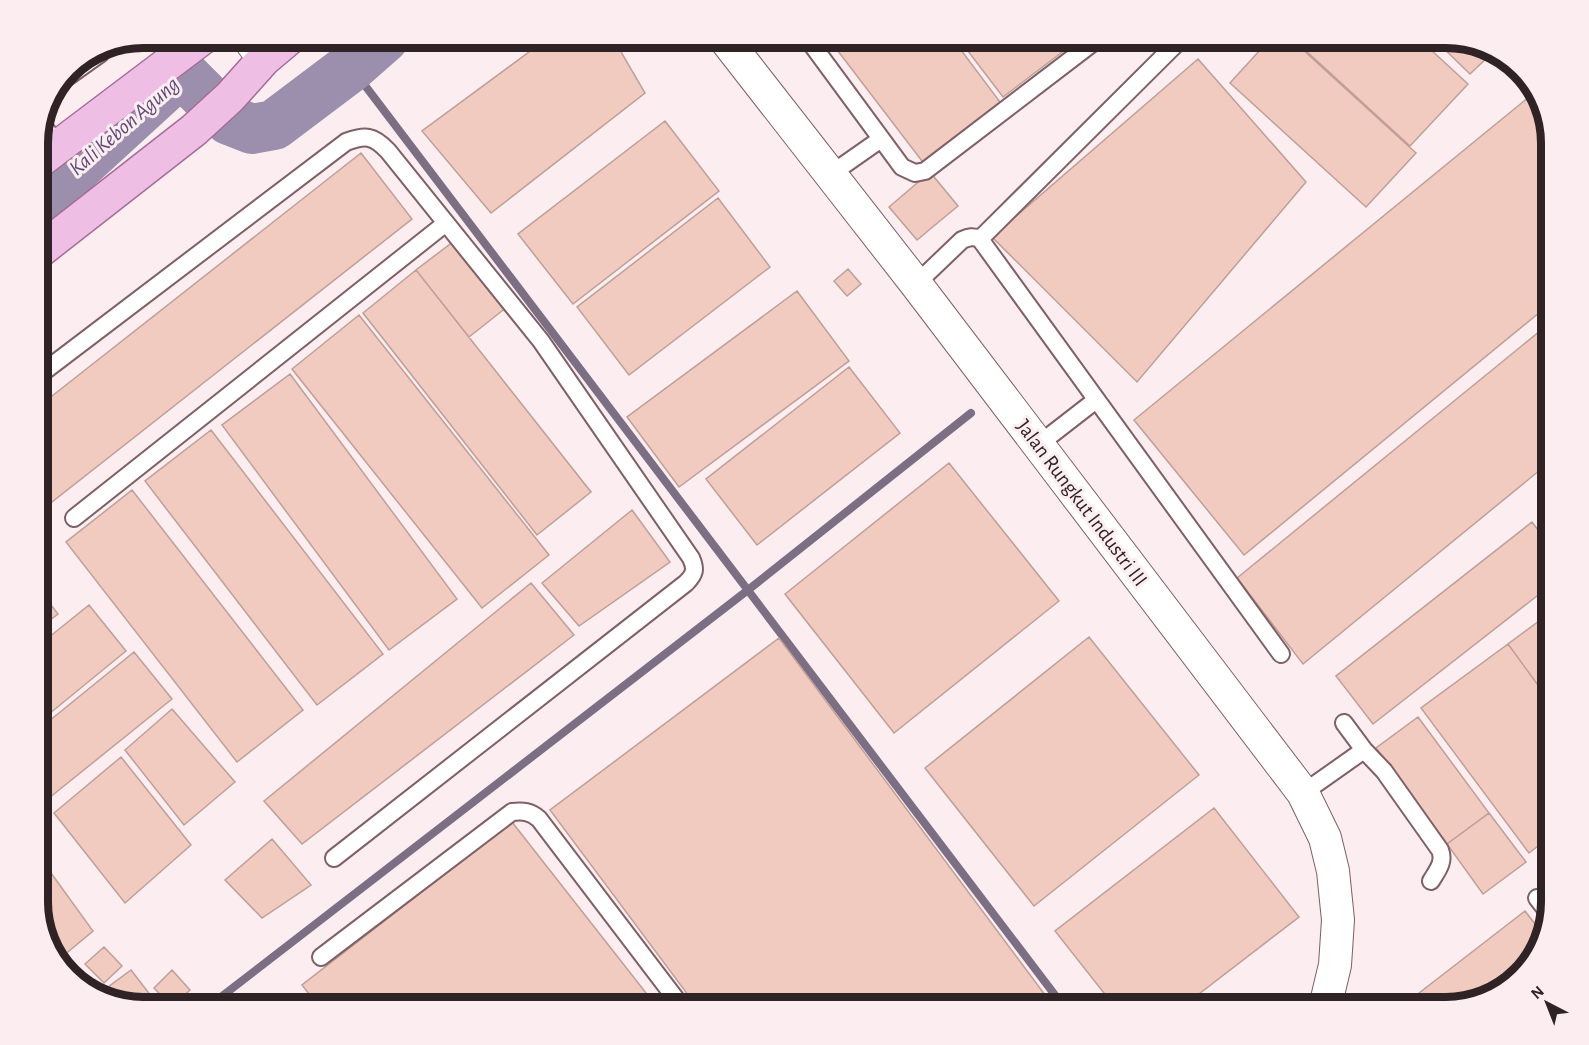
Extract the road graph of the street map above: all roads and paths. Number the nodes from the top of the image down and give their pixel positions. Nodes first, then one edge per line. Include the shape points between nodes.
1 (187, 48) edge
2 (256, 48) edge
3 (732, 48) edge
4 (814, 48) edge
5 (1086, 48) edge
6 (1172, 48) edge
7 (881, 139) junction
8 (48, 143) edge
9 (831, 174) junction
10 (446, 223) junction
11 (980, 240) junction
12 (48, 244) edge
13 (916, 284) junction
14 (48, 368) edge
15 (1096, 400) junction
16 (1038, 445) junction
17 (74, 518) dead end
18 (1281, 654) dead end
19 (1344, 723) dead end
20 (1364, 750) junction
21 (1304, 793) junction
22 (334, 858) dead end
23 (1431, 881) dead end
24 (1537, 898) dead end
25 (1541, 903) edge
26 (321, 957) dead end
27 (674, 997) edge
28 (1328, 997) edge

1 - 8 main road
2 - 12 main road via 230,97 194,130
3 - 9 street, Jalan Rungkut Industri III
4 - 7 lane
5 - 7 lane via 925,171 915,174 902,167
6 - 11 lane
7 - 9 lane
9 - 13 street, Jalan Rungkut Industri III
10 - 14 lane via 380,142 370,137 345,142
10 - 17 lane
10 - 22 lane via 541,341 695,568 686,584
11 - 13 lane via 962,240
11 - 15 lane
13 - 16 street, Jalan Rungkut Industri III
15 - 16 lane
15 - 18 lane
16 - 21 street, Jalan Rungkut Industri III
19 - 20 lane
20 - 21 lane
20 - 23 lane via 1384,771 1440,850 1443,857
21 - 28 street, Jalan Rungkut Industri III via 1325,838 1333,871 1338,920 1335,965
24 - 25 lane
26 - 27 lane via 505,817 522,811 539,819

